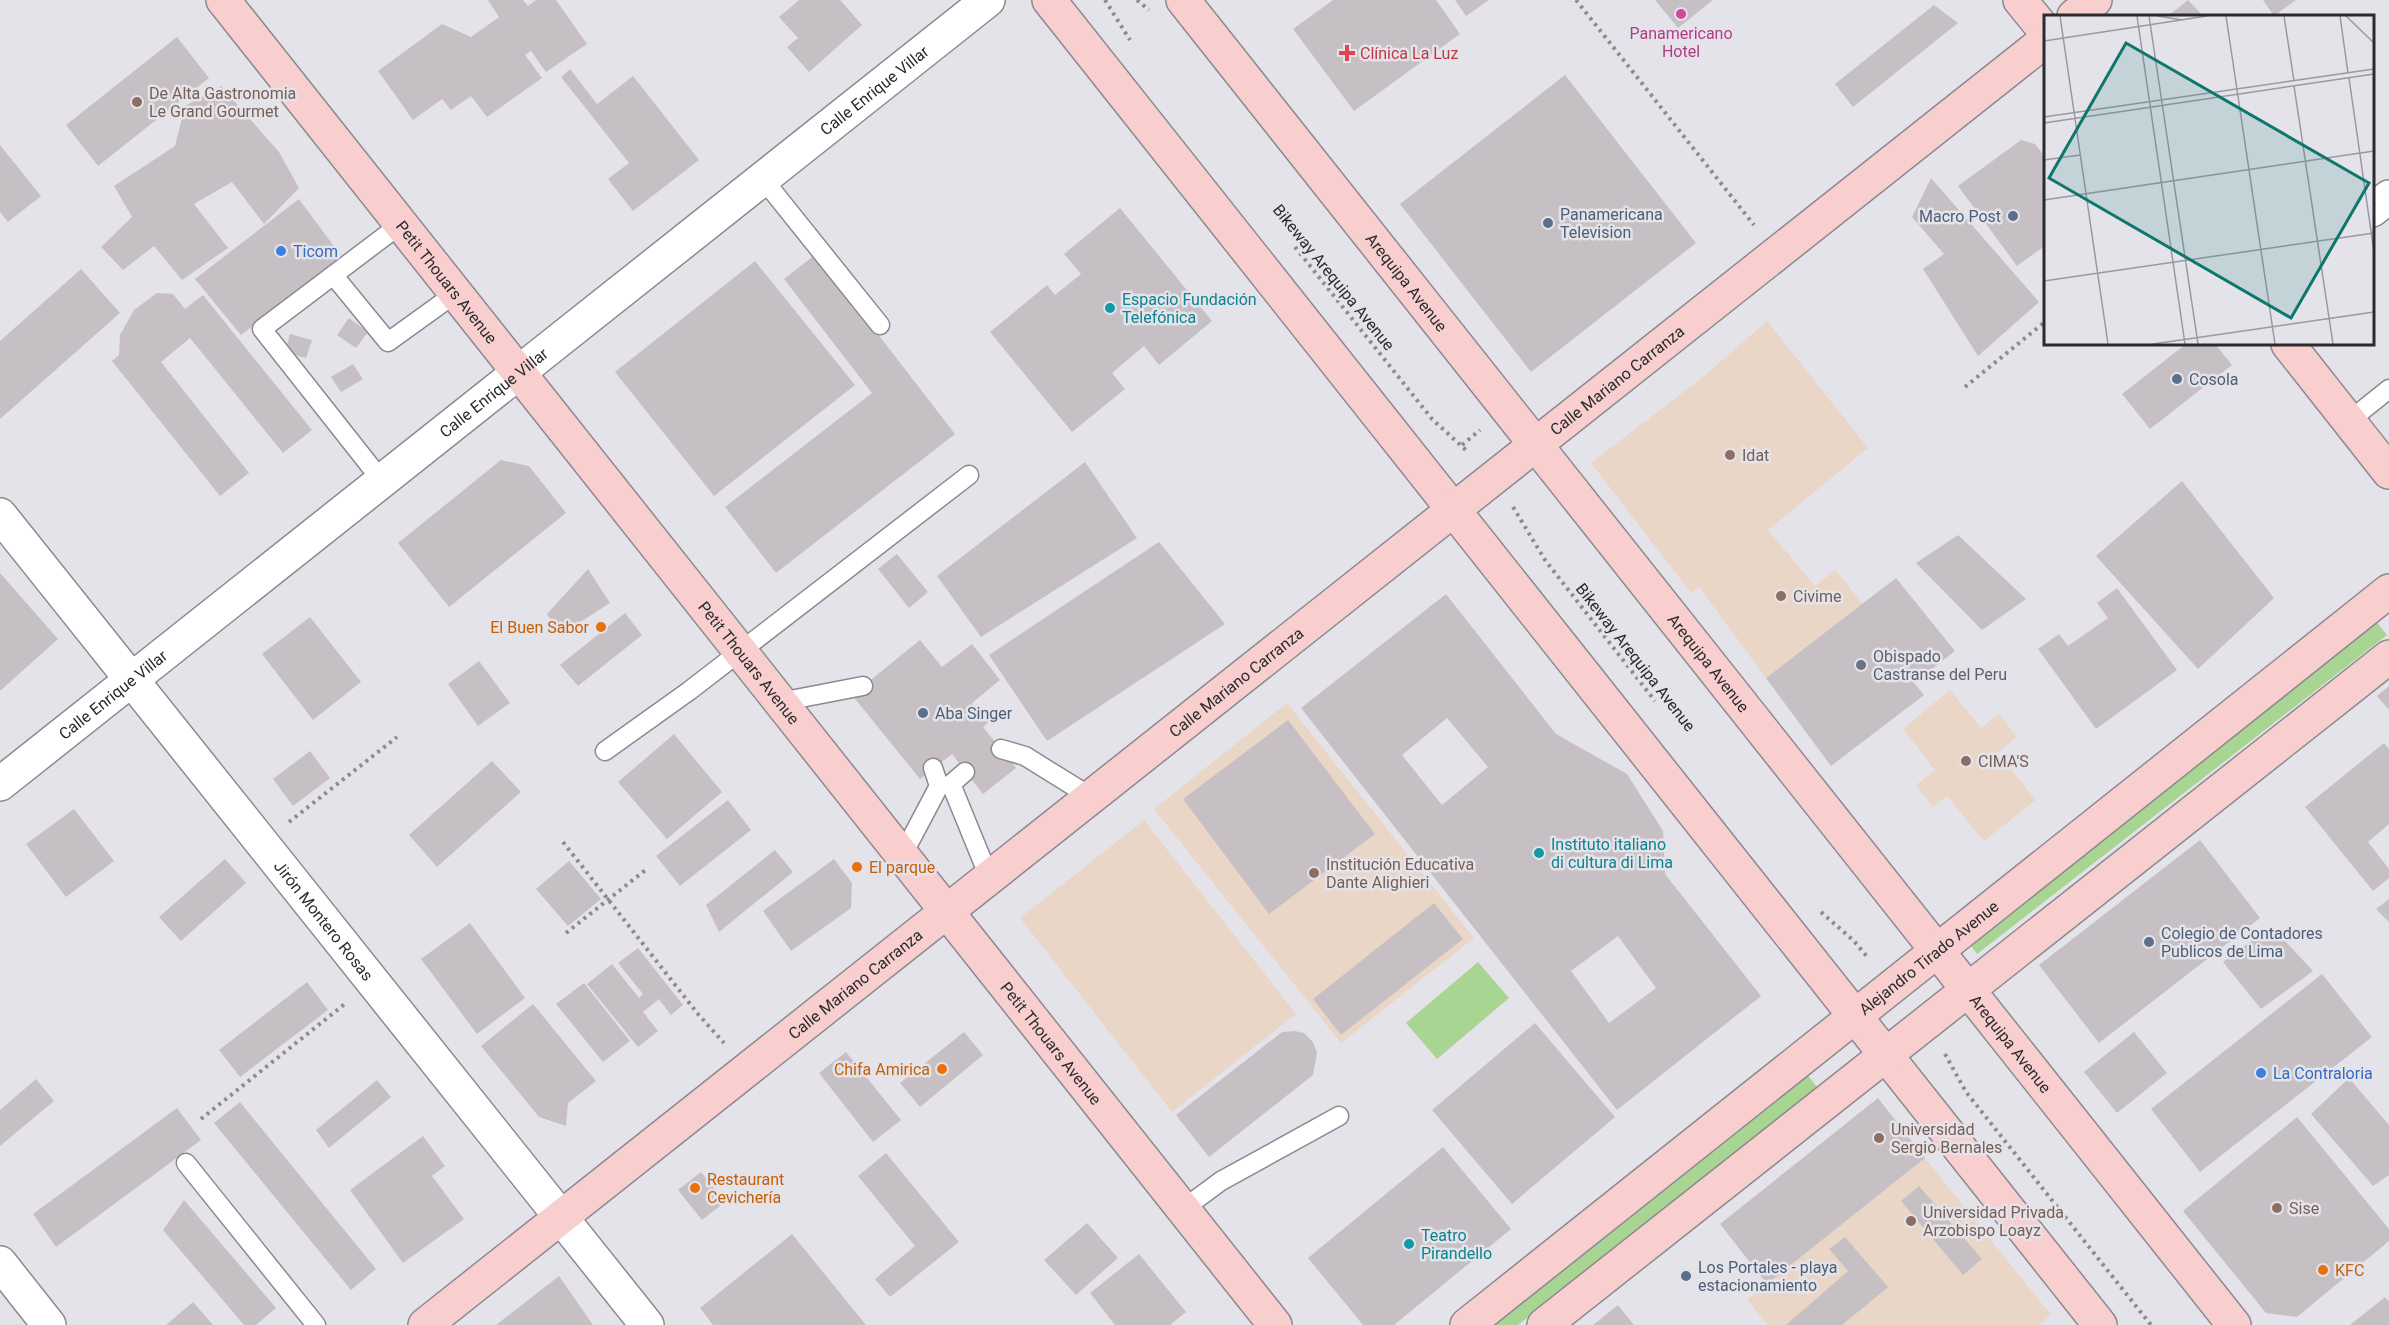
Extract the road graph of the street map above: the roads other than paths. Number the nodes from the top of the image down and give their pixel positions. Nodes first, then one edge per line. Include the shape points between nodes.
1 (223, 0) edge
2 (988, 0) edge
3 (1049, 0) edge
4 (1183, 0) edge
5 (2020, 0) edge
6 (2095, 0) edge
7 (2075, 15) edge
8 (2044, 30) edge
9 (2044, 41) edge
10 (763, 179) junction
11 (2389, 197) edge
12 (2374, 209) edge
13 (401, 224) junction
14 (334, 276) junction
15 (456, 293) junction
16 (880, 325) dead end
17 (2289, 345) edge
18 (518, 372) junction
19 (2389, 389) edge
20 (2349, 421) junction
21 (1535, 444) junction
22 (2389, 472) edge
23 (969, 475) dead end
24 (382, 481) junction
25 (1454, 509) junction
26 (0, 515) edge
27 (2389, 591) edge
28 (741, 652) junction
29 (2389, 657) edge
30 (132, 680) junction
31 (863, 686) dead end
32 (780, 702) junction
33 (1001, 749) dead end
34 (605, 751) dead end
35 (965, 772) dead end
36 (941, 779) junction
37 (0, 784) edge
38 (1091, 797) junction
39 (902, 856) junction
40 (989, 877) junction
41 (946, 911) junction
42 (1937, 950) junction
43 (1968, 990) junction
44 (1855, 1016) junction
45 (1887, 1055) junction
46 (1339, 1116) dead end
47 (186, 1163) dead end
48 (1183, 1209) junction
49 (561, 1217) junction
50 (0, 1263) edge
51 (2238, 1324) edge
52 (48, 1325) edge
53 (316, 1325) edge
54 (425, 1325) edge
55 (647, 1325) edge
56 (1275, 1325) edge
57 (1467, 1325) edge
58 (1544, 1325) edge
59 (2100, 1325) edge

1 - 13 main road, Petit Thouars Avenue
2 - 10 street, Calle Enrique Villar
3 - 25 main road
4 - 21 main road, Arequipa Avenue
5 - 8 main road
6 - 7 main road
9 - 21 main road, Calle Mariano Carranza
10 - 16 lane
10 - 18 street, Calle Enrique Villar
11 - 12 street
13 - 14 lane
13 - 15 main road, Petit Thouars Avenue
14 - 15 lane via 388,342
14 - 24 lane via 262,329
15 - 18 main road, Petit Thouars Avenue
17 - 20 main road
18 - 24 street, Calle Enrique Villar
18 - 28 main road, Petit Thouars Avenue
19 - 20 lane
20 - 22 main road
21 - 25 main road, Calle Mariano Carranza
21 - 42 main road, Arequipa Avenue
23 - 28 lane
24 - 30 street, Calle Enrique Villar
25 - 38 main road, Calle Mariano Carranza
25 - 44 main road
26 - 30 street, Jirón Montero Rosas
27 - 42 main road, Alejandro Tirado Avenue
28 - 32 main road, Petit Thouars Avenue
28 - 34 lane
29 - 43 main road
30 - 37 street, Calle Enrique Villar
30 - 49 street, Jirón Montero Rosas
31 - 32 lane
32 - 39 main road, Petit Thouars Avenue
33 - 38 lane via 1025,756
35 - 36 lane
36 - 39 lane
36 - 40 lane
38 - 40 main road, Calle Mariano Carranza
39 - 41 main road, Petit Thouars Avenue
40 - 41 main road, Calle Mariano Carranza
41 - 48 main road, Petit Thouars Avenue
41 - 49 main road, Calle Mariano Carranza
42 - 43 main road, Arequipa Avenue
42 - 44 main road, Alejandro Tirado Avenue
43 - 45 main road
43 - 51 main road, Arequipa Avenue
44 - 45 main road
44 - 57 main road, Alejandro Tirado Avenue
45 - 58 main road
45 - 59 main road
46 - 48 lane via 1221,1181
47 - 53 lane
48 - 56 main road, Petit Thouars Avenue
49 - 54 main road, Calle Mariano Carranza
49 - 55 street, Jirón Montero Rosas
50 - 52 street

